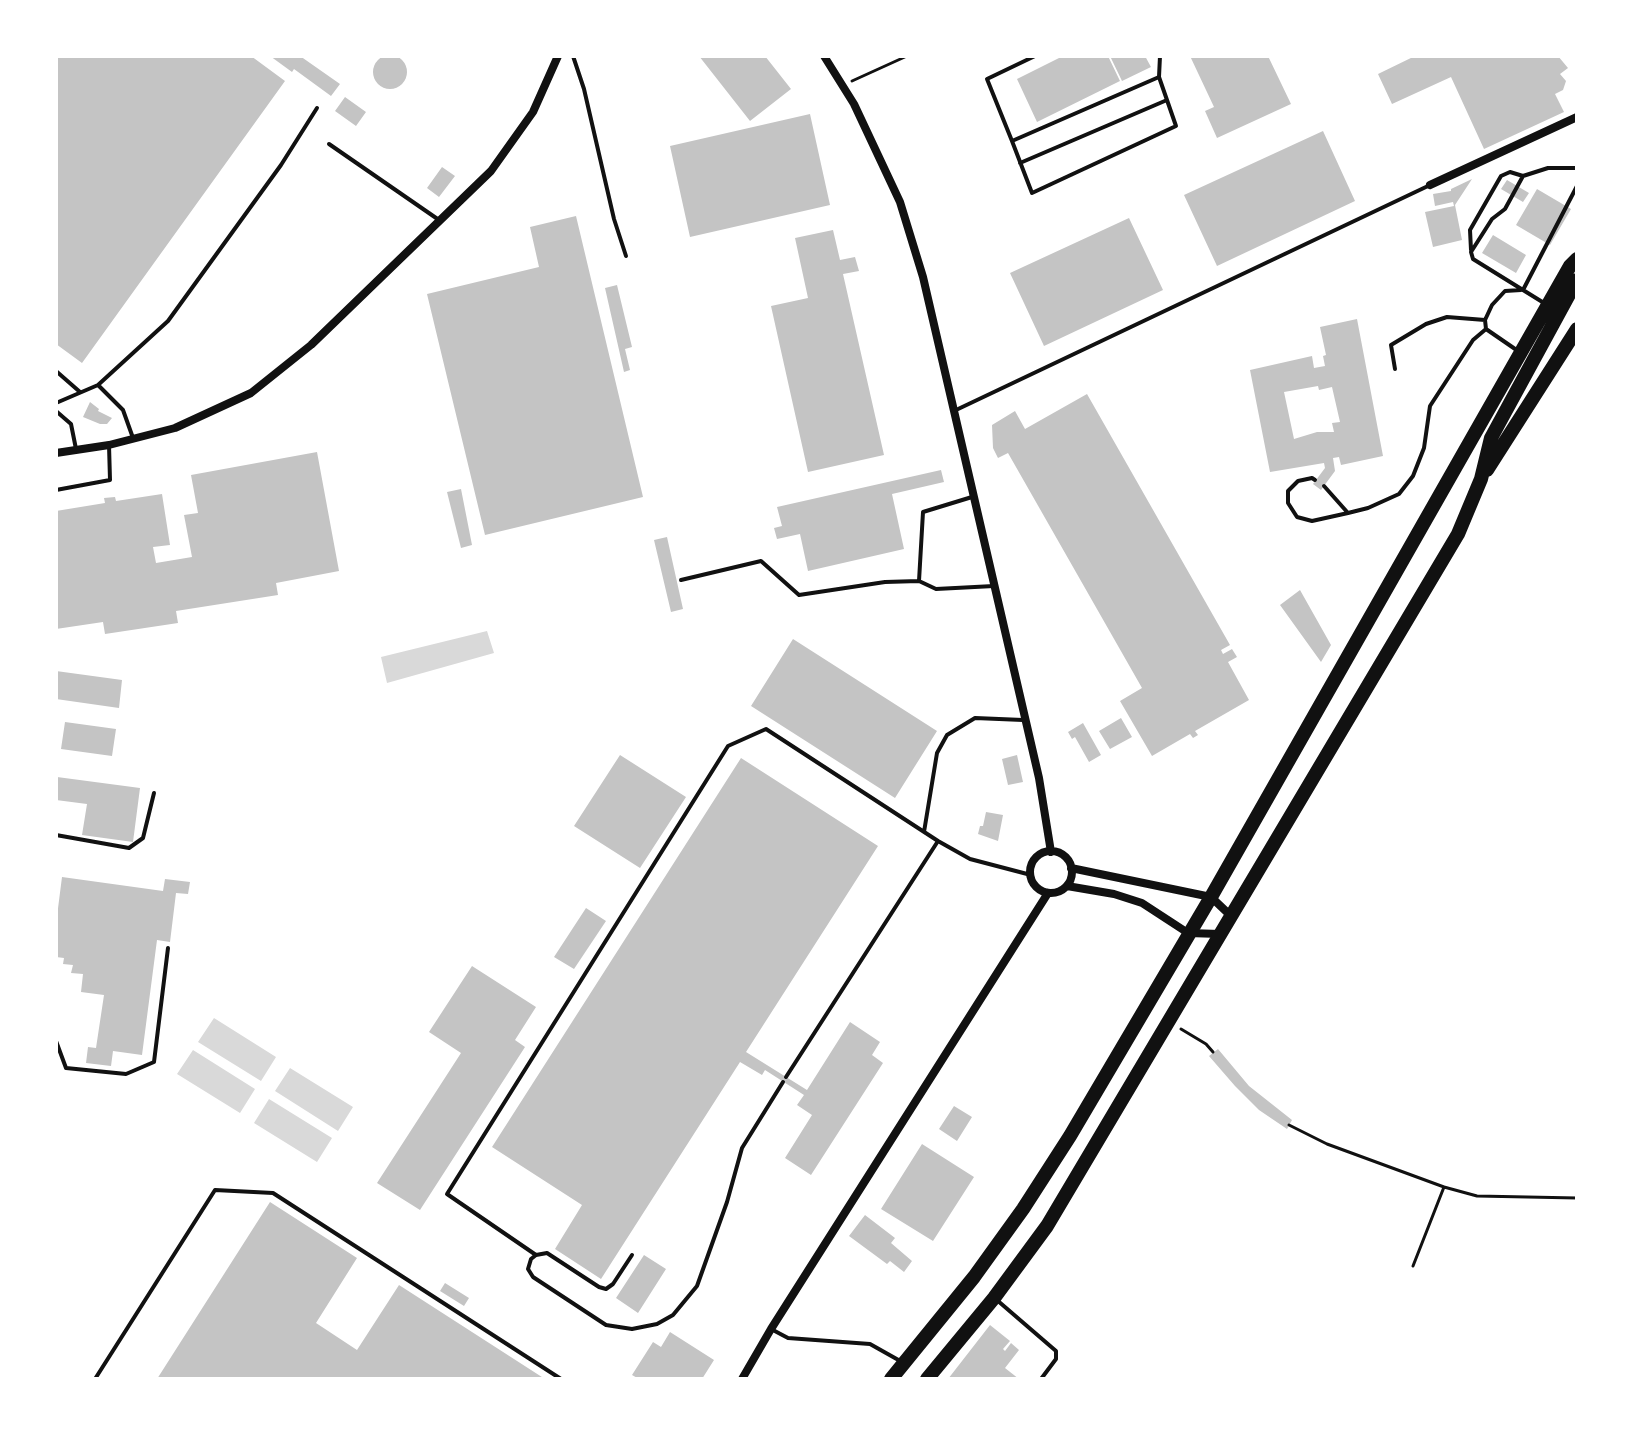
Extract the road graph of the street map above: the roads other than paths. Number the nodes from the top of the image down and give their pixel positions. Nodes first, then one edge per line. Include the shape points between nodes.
1 (558, 56) edge
2 (573, 56) edge
3 (824, 56) edge
4 (1035, 56) edge
5 (1160, 56) edge
6 (1159, 77) junction
7 (1167, 100) junction
8 (317, 108) dead end
9 (1577, 117) edge
10 (1012, 141) junction
11 (329, 144) dead end
12 (1020, 163) junction
13 (1577, 168) edge
14 (1523, 176) junction
15 (1430, 185) joint
16 (1577, 186) edge
17 (441, 221) junction
18 (1471, 252) junction
19 (626, 256) dead end
20 (1577, 259) edge
21 (1577, 280) edge
22 (1523, 290) junction
23 (1548, 305) junction
24 (1485, 320) junction
25 (1486, 329) junction
26 (1577, 329) edge
27 (1520, 353) junction
28 (1395, 369) dead end
29 (56, 371) edge
30 (98, 385) junction
31 (80, 392) junction
32 (56, 403) edge
33 (56, 411) edge
34 (955, 411) junction
35 (133, 438) junction
36 (109, 445) junction
37 (76, 450) junction
38 (56, 453) edge
39 (1481, 479) junction
40 (1315, 480) dead end
41 (1324, 486) dead end
42 (56, 490) edge
43 (974, 496) junction
44 (1348, 513) junction
45 (681, 580) dead end
46 (919, 581) junction
47 (994, 586) junction
48 (1025, 720) junction
49 (154, 793) dead end
50 (924, 832) junction
51 (56, 835) edge
52 (938, 841) junction
53 (1051, 852) junction
54 (1071, 868) junction
55 (1031, 875) junction
56 (1067, 886) junction
57 (1048, 893) junction
58 (1211, 897) junction
59 (1231, 916) junction
60 (1188, 933) junction
61 (1221, 934) junction
62 (168, 948) dead end
63 (56, 1041) edge
64 (536, 1255) junction
65 (632, 1255) dead end
66 (994, 1298) junction
67 (771, 1329) junction
68 (904, 1364) junction
69 (95, 1379) edge
70 (561, 1379) edge
71 (742, 1379) edge
72 (891, 1379) edge
73 (908, 1379) edge
74 (927, 1379) edge
75 (1041, 1379) edge

1 - 17 street via 533,112 491,171
2 - 19 lane
3 - 34 street via 900,202
4 - 10 lane via 987,79
5 - 6 lane
6 - 7 lane
6 - 10 lane
7 - 12 lane
7 - 12 lane via 1176,126 1032,193
8 - 30 lane via 168,321
9 - 15 street
10 - 12 lane
11 - 17 lane
13 - 14 lane via 1548,168
14 - 18 lane
14 - 18 lane via 1501,176 1470,230
15 - 34 lane
16 - 22 lane
17 - 35 street via 311,345 251,393 175,428
18 - 22 lane via 1473,259
20 - 23 main road
21 - 39 main road via 1491,438
22 - 23 lane
22 - 24 lane via 1505,291
23 - 27 main road
24 - 25 lane
24 - 28 lane via 1447,317 1426,324 1391,345
25 - 27 lane
25 - 44 lane via 1473,340 1430,406 1424,448 1413,476 1399,494
26 - 39 main road
27 - 58 main road
29 - 31 lane
30 - 31 lane
30 - 35 lane via 123,410
31 - 32 lane
33 - 37 lane via 71,424
34 - 43 street
35 - 36 street
36 - 37 street
36 - 42 lane via 110,480
37 - 38 street
39 - 59 main road via 1458,534
40 - 44 lane via 1298,481 1288,491 1297,517 1312,521
41 - 44 lane
43 - 46 lane via 923,512
43 - 47 street
45 - 46 lane via 761,561 799,595
46 - 47 lane via 936,589
47 - 48 street
48 - 50 lane via 975,718 947,735 937,753
48 - 53 street
49 - 51 lane via 143,838 129,848
50 - 52 lane
50 - 64 lane via 766,729 728,746 447,1194
52 - 55 lane via 970,859
52 - 64 lane via 742,1148 697,1286 673,1315 632,1329 606,1325 533,1277 528,1269
53 - 54 street via 1064,856
53 - 55 street via 1038,856
54 - 56 street
54 - 58 street
55 - 57 street
56 - 57 street
56 - 60 street via 1142,903
57 - 67 street
58 - 59 street
58 - 60 main road
59 - 61 main road
60 - 61 street
60 - 68 main road via 1023,1209
61 - 66 main road via 1047,1226
62 - 63 lane via 154,1062 126,1074 66,1068
64 - 65 lane via 547,1253 606,1289
66 - 74 main road
66 - 75 lane via 1056,1351
67 - 68 lane via 788,1338 870,1344
67 - 71 street
68 - 72 main road
68 - 73 street
69 - 70 lane via 215,1190 273,1193

